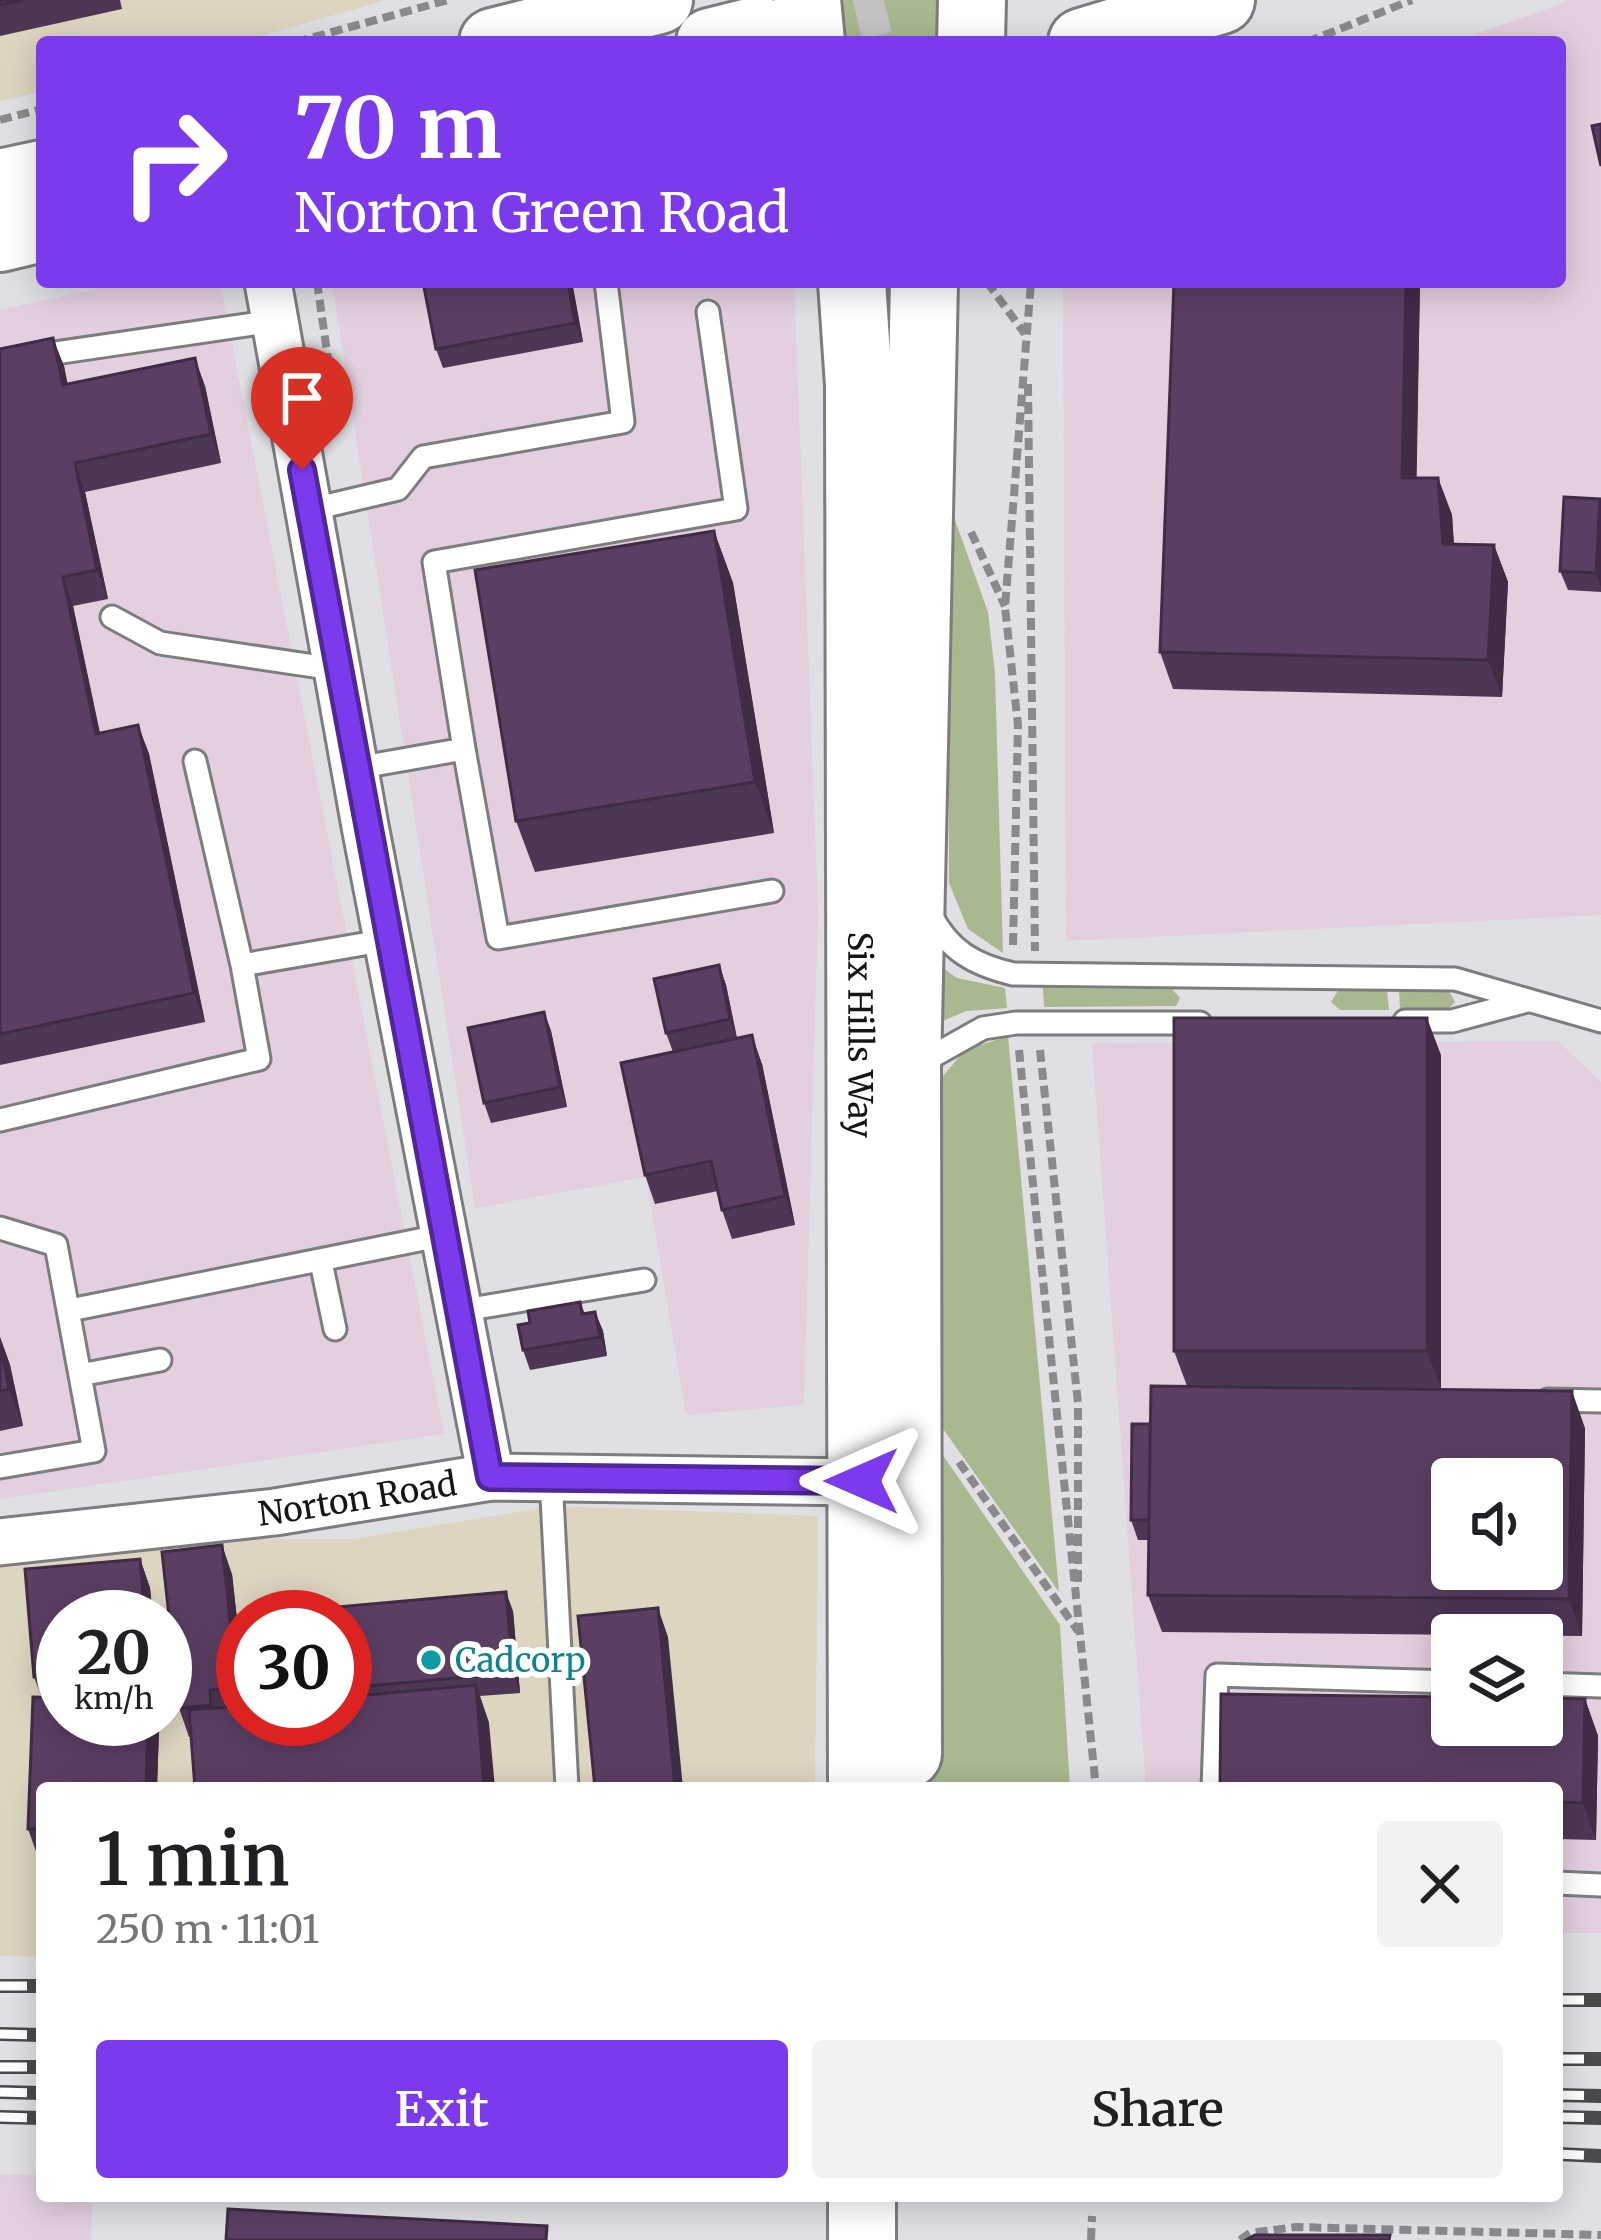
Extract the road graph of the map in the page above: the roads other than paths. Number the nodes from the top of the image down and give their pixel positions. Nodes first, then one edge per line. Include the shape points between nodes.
1 (659, 0) edge
2 (973, 0) edge
3 (1221, 0) edge
4 (517, 36) edge
5 (971, 36) edge
6 (1102, 36) edge
7 (606, 288) edge
8 (852, 288) edge
9 (924, 288) edge
10 (271, 302) edge
11 (708, 312) dead end
12 (0, 361) edge
13 (309, 510) junction
14 (112, 617) dead end
15 (341, 670) junction
16 (464, 748) junction
17 (194, 761) dead end
18 (356, 768) junction
19 (910, 871) junction
20 (772, 891) dead end
21 (387, 940) junction
22 (242, 965) junction
23 (1528, 1001) junction
24 (1601, 1021) edge
25 (1370, 1022) edge
26 (1215, 1023) edge
27 (908, 1070) junction
28 (0, 1120) edge
29 (0, 1228) edge
30 (444, 1234) junction
31 (321, 1262) junction
32 (644, 1280) dead end
33 (70, 1310) junction
34 (458, 1311) junction
35 (335, 1328) dead end
36 (160, 1360) dead end
37 (80, 1375) junction
38 (1523, 1400) edge
39 (1601, 1401) edge
40 (0, 1467) edge
41 (490, 1477) junction
42 (550, 1478) junction
43 (862, 1481) junction
44 (0, 1542) edge
45 (1431, 1681) edge
46 (1563, 1685) edge
47 (1601, 1686) edge
48 (567, 1782) edge
49 (862, 1782) edge
50 (908, 1782) edge
51 (1213, 1782) edge
52 (1563, 1883) edge
53 (1601, 1885) edge

1 - 4 main road
2 - 5 main road
3 - 6 main road
7 - 13 lane via 623,422 423,457 398,489
8 - 43 main road, Six Hills Way
9 - 19 main road, Six Hills Way
10 - 12 lane
10 - 13 street
11 - 16 lane via 736,509 434,562
13 - 15 street
14 - 15 lane via 160,644
15 - 18 street
16 - 18 lane
16 - 20 lane via 497,938
17 - 22 lane
18 - 21 street
19 - 23 lane via 941,935 975,965 1013,974 1455,979
19 - 27 main road, Six Hills Way
21 - 22 lane
21 - 30 street
22 - 28 lane via 260,1059
23 - 24 lane
23 - 25 lane via 1452,1021
26 - 27 lane via 983,1028
27 - 50 main road, Six Hills Way
29 - 33 lane via 56,1245
30 - 31 lane
30 - 34 street
31 - 33 lane
31 - 35 lane
32 - 34 lane
33 - 37 lane
34 - 41 street
36 - 37 lane
37 - 40 lane via 94,1451
38 - 39 lane
41 - 42 street, Norton Road
41 - 44 street, Norton Road via 275,1513
42 - 43 street, Norton Road
42 - 48 lane
43 - 49 main road, Six Hills Way
45 - 51 lane via 1217,1675
46 - 47 lane
52 - 53 lane

